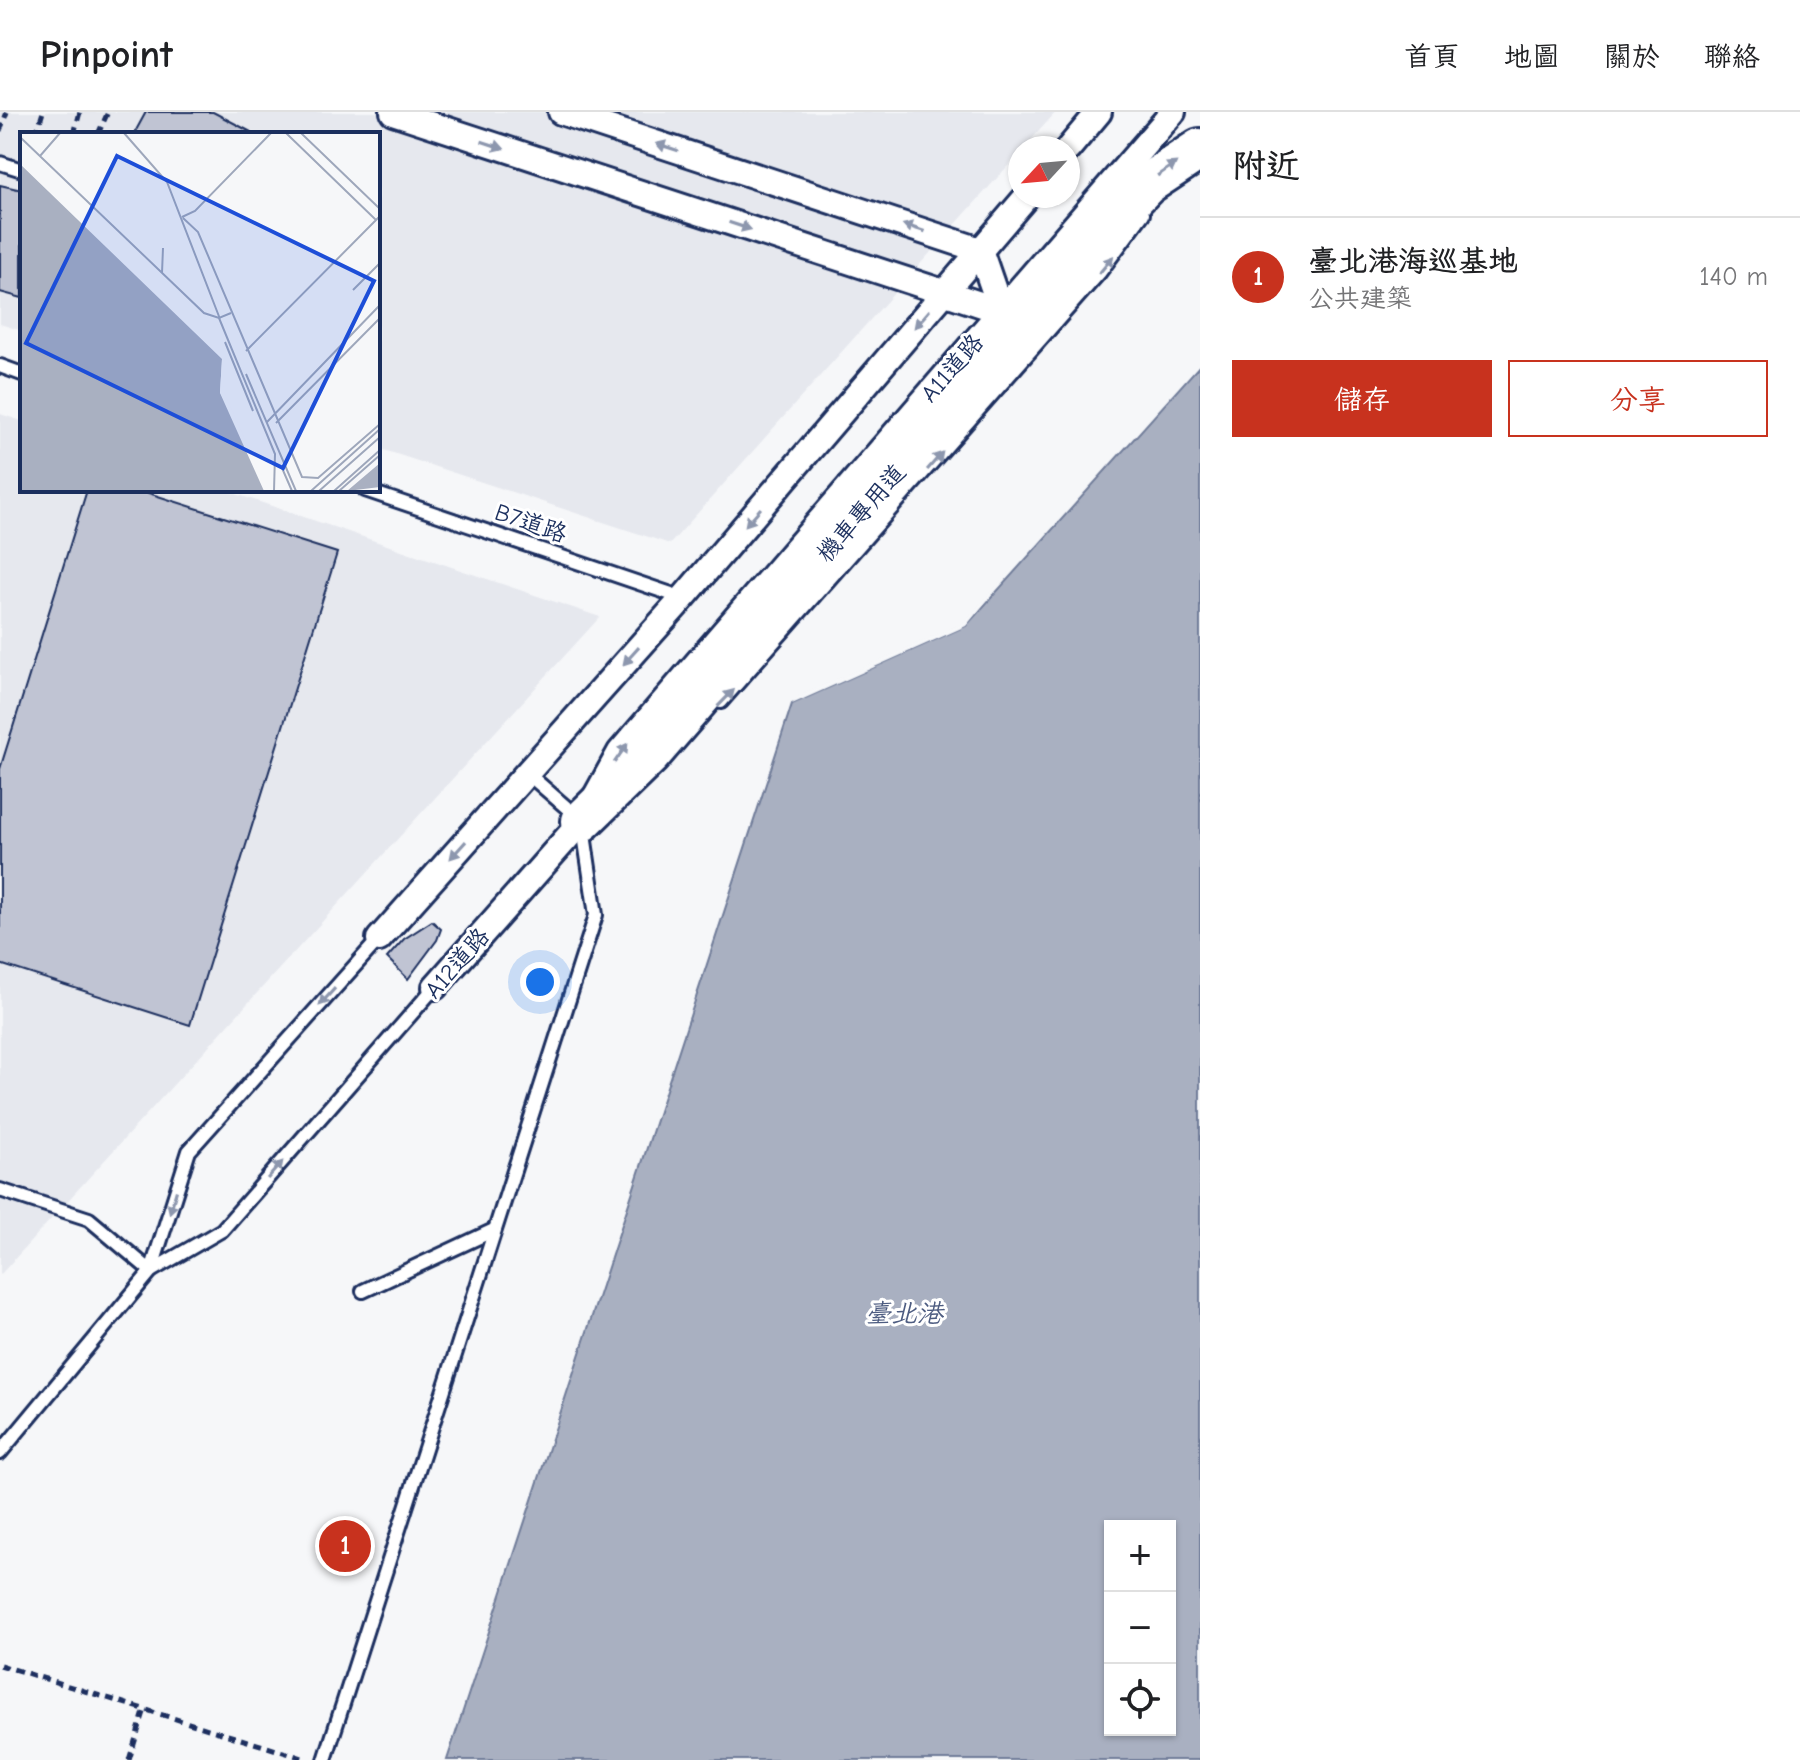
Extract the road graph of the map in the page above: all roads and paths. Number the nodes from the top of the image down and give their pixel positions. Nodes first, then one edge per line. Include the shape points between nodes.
1 (7, 112) edge
2 (43, 112) edge
3 (80, 112) edge
4 (108, 112) edge
5 (393, 112) edge
6 (561, 112) edge
7 (1099, 112) edge
8 (1173, 112) edge
9 (0, 131) edge
10 (37, 132) edge
11 (75, 132) edge
12 (99, 132) edge
13 (1079, 136) edge
14 (1200, 149) edge
15 (0, 163) edge
16 (20, 169) edge
17 (1147, 207) dead end
18 (1017, 208) edge
19 (980, 250) junction
20 (945, 293) junction
21 (1001, 311) junction
22 (0, 366) edge
23 (20, 373) edge
24 (371, 492) edge
25 (683, 598) junction
26 (731, 624) joint
27 (709, 715) dead end
28 (657, 770) dead end
29 (527, 773) junction
30 (582, 821) junction
31 (379, 939) joint
32 (435, 987) joint
33 (0, 1190) edge
34 (494, 1230) junction
35 (151, 1271) junction
36 (363, 1291) dead end
37 (0, 1453) edge
38 (0, 1665) edge
39 (145, 1709) junction
40 (129, 1760) edge
41 (311, 1760) edge
42 (325, 1760) edge

1 - 9 path
2 - 10 path
3 - 11 path
4 - 12 path
5 -> 20 street
19 -> 6 street
7 - 13 street
8 - 21 street, A11道路
30 -> 14 highway via 650,755 1119,213 1147,184
15 - 16 lane
27 -> 17 lane, 機車專用道 via 1100,272
18 - 19 street
19 - 20 street
19 - 21 street
20 - 21 street
20 -> 25 street
21 - 26 street, A11道路
22 - 23 lane
24 - 25 lane, B7道路
25 -> 29 street, A12道路
30 -> 26 street, A12道路 via 620,752
28 - 30 lane
29 - 30 lane
29 -> 31 street, A12道路
30 - 32 street, A12道路
30 - 34 lane via 596,915
31 -> 35 lane, A12道路 via 189,1151
35 -> 32 lane, A12道路 via 222,1230
33 - 35 lane via 89,1219
34 - 36 lane
34 - 42 lane
35 - 37 lane, A12道路
38 - 39 path
39 - 40 path
39 - 41 path

